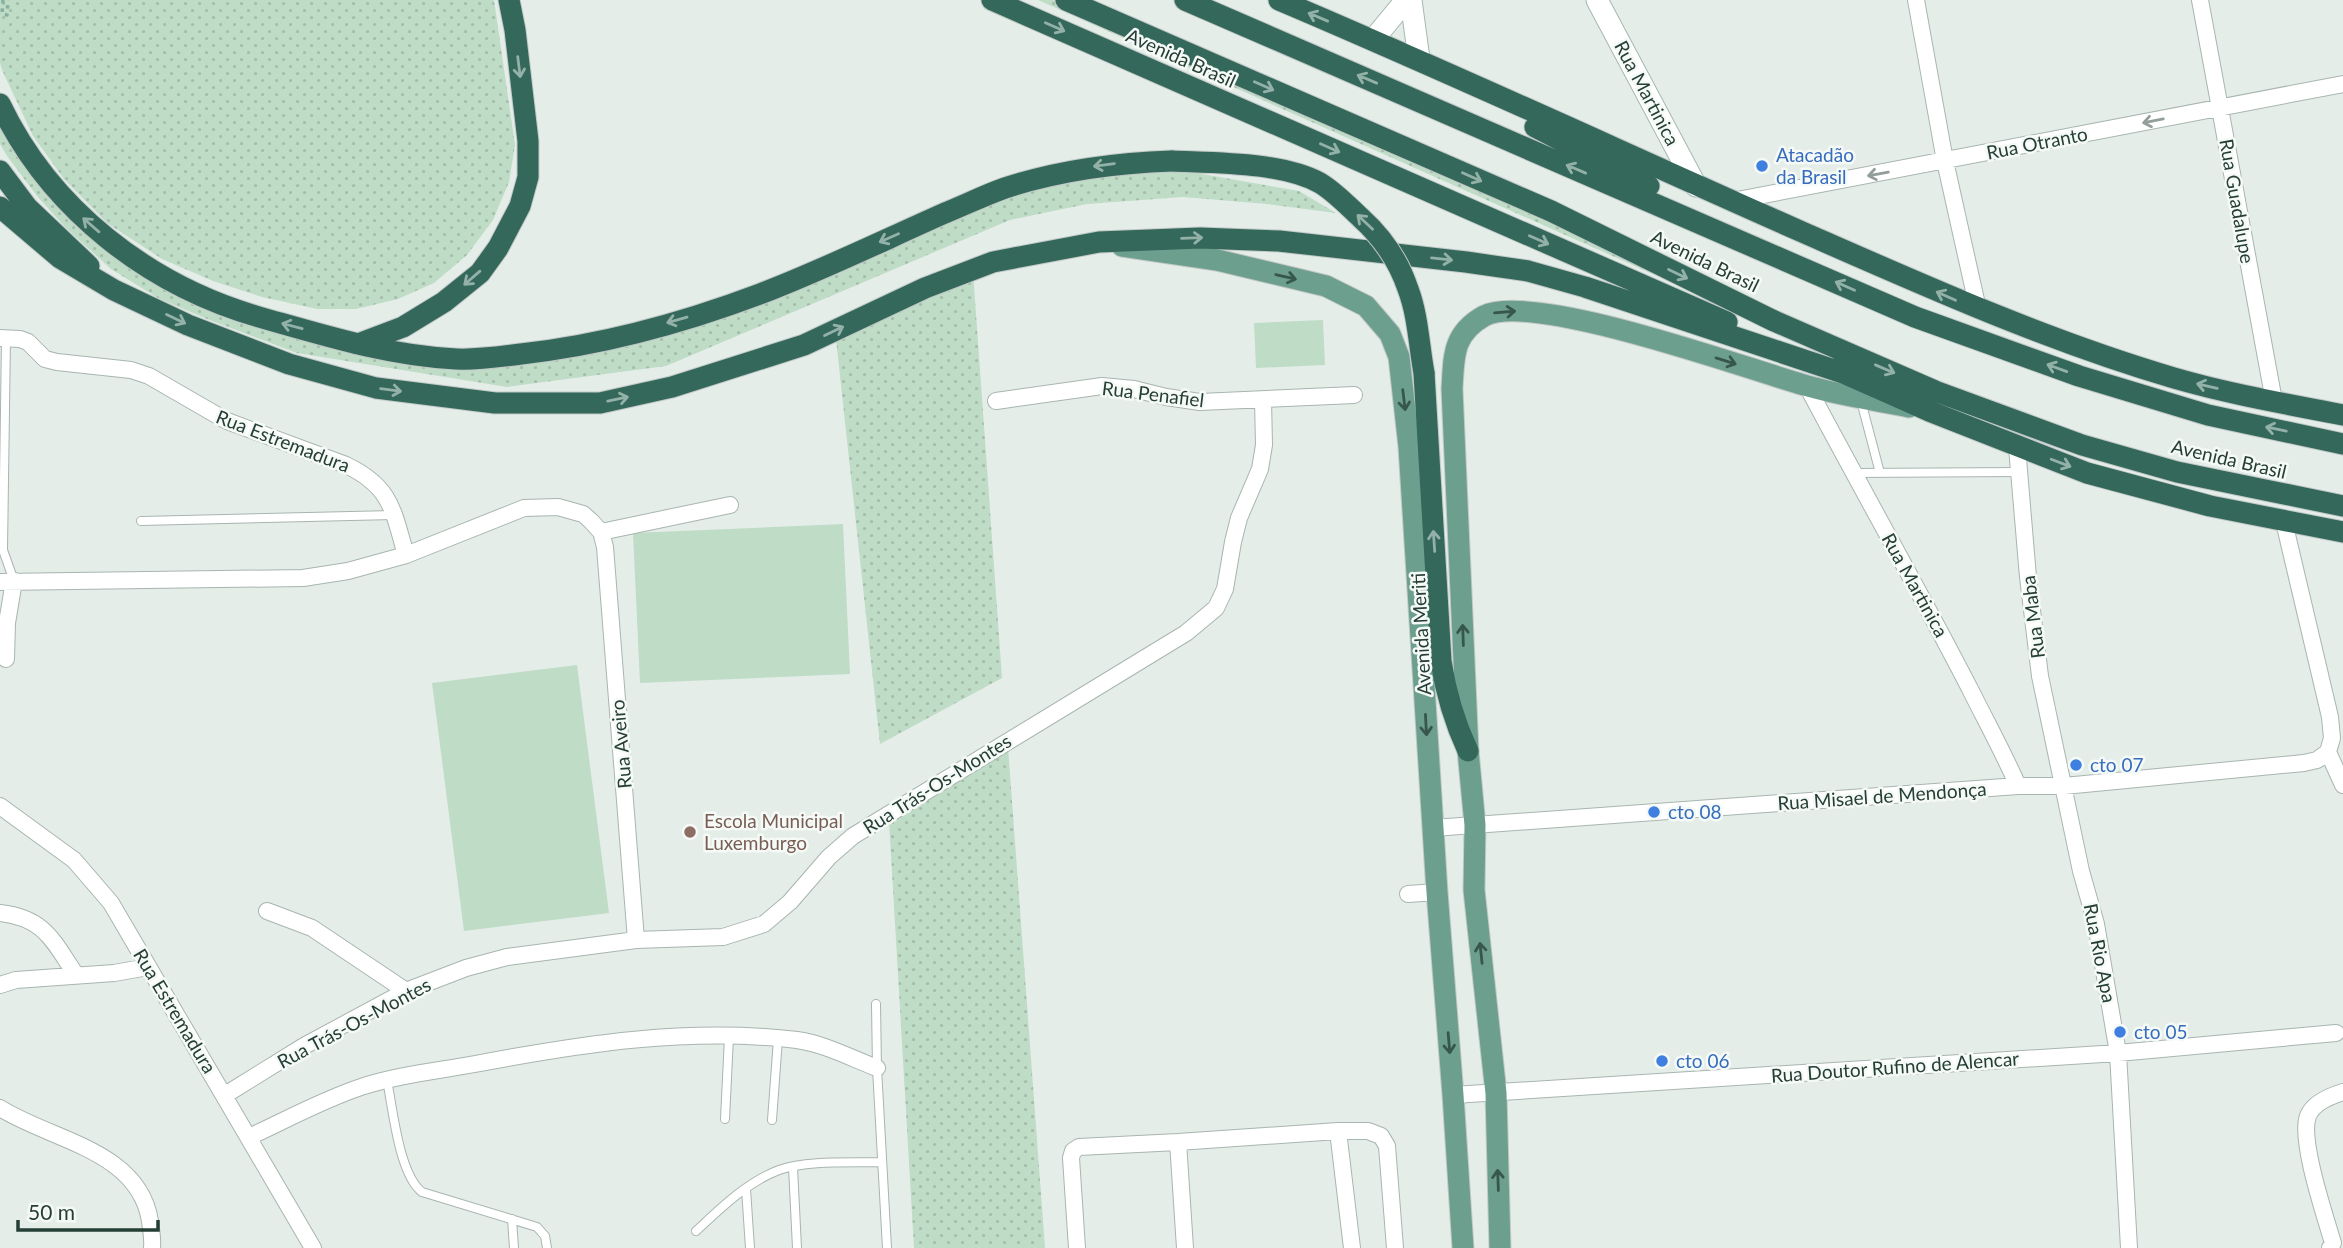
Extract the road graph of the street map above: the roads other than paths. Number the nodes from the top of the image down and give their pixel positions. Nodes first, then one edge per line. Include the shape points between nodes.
1 (509, 0) edge
2 (992, 0) edge
3 (1066, 0) edge
4 (1185, 0) edge
5 (1279, 0) edge
6 (1408, 0) edge
7 (1597, 0) edge
8 (1916, 0) edge
9 (2200, 0) edge
10 (1373, 40) junction
11 (1419, 60) junction
12 (1448, 73) junction
13 (2343, 85) edge
14 (0, 104) edge
15 (2220, 107) junction
16 (1945, 161) junction
17 (0, 171) edge
18 (1696, 186) junction
19 (1731, 201) junction
20 (0, 207) edge
21 (1099, 242) junction
22 (1774, 254) junction
23 (114, 290) junction
24 (1978, 309) junction
25 (3, 338) edge
26 (358, 344) junction
27 (1846, 374) junction
28 (1807, 386) junction
29 (1354, 395) dead end
30 (1859, 397) junction
31 (1263, 400) junction
32 (996, 401) dead end
33 (2274, 401) junction
34 (1929, 411) junction
35 (2343, 415) edge
36 (2343, 444) edge
37 (2017, 447) junction
38 (2019, 472) junction
39 (1853, 473) junction
40 (1880, 473) junction
41 (730, 505) dead end
42 (2343, 506) edge
43 (394, 515) junction
44 (141, 521) dead end
45 (2284, 522) junction
46 (2343, 532) edge
47 (603, 540) junction
48 (406, 555) junction
49 (7, 581) edge
50 (6, 659) dead end
51 (1468, 751) junction
52 (2328, 752) junction
53 (2343, 785) edge
54 (2018, 786) junction
55 (2064, 786) junction
56 (0, 806) edge
57 (1475, 825) junction
58 (1433, 828) junction
59 (1437, 892) junction
60 (1408, 894) dead end
61 (267, 911) dead end
62 (0, 913) edge
63 (636, 940) junction
64 (148, 967) junction
65 (76, 975) junction
66 (0, 985) edge
67 (406, 991) junction
68 (876, 1004) dead end
69 (2336, 1033) dead end
70 (729, 1037) junction
71 (778, 1039) junction
72 (2118, 1053) junction
73 (877, 1068) junction
74 (387, 1080) junction
75 (2343, 1092) edge
76 (1496, 1093) junction
77 (225, 1095) junction
78 (1453, 1095) junction
79 (0, 1108) edge
80 (725, 1119) dead end
81 (772, 1120) dead end
82 (1338, 1131) junction
83 (249, 1137) junction
84 (1178, 1142) junction
85 (882, 1162) junction
86 (793, 1167) junction
87 (747, 1189) junction
88 (512, 1219) junction
89 (696, 1231) dead end
90 (2332, 1246) edge
91 (152, 1248) edge
92 (313, 1248) edge
93 (514, 1248) edge
94 (547, 1248) edge
95 (750, 1248) edge
96 (797, 1248) edge
97 (887, 1248) edge
98 (1077, 1248) edge
99 (1185, 1248) edge
100 (1352, 1248) edge
101 (1395, 1248) edge
102 (1463, 1248) edge
103 (1500, 1248) edge
104 (2129, 1248) edge

1 -> 26 highway via 528,141 528,177 520,206 480,273 403,327
2 -> 27 highway, Avenida Brasil
3 -> 42 highway, Avenida Brasil via 1551,211 1772,320 1936,391 2082,445 2177,472
22 -> 4 highway, Avenida Brasil
10 -> 5 highway
6 - 10 street
6 - 11 street
7 - 18 street, Rua Martinica
8 - 16 street
9 - 15 street, Rua Guadalupe
10 - 11 highway
11 - 12 highway
12 - 18 highway
12 - 22 highway via 1528,123
13 - 15 street, Rua Otranto
26 -> 14 highway via 238,311 180,286 139,261 80,216 51,184 23,148
15 -> 16 street, Rua Otranto
15 - 33 street, Rua Guadalupe
16 -> 19 street, Rua Otranto
16 - 24 street
17 - 23 highway via 27,207
18 - 19 highway
24 -> 19 highway
20 - 23 highway via 60,258
23 -> 21 highway via 289,364 376,388 495,403 600,403 672,387 804,345 993,261
21 -> 27 highway via 1200,238 1279,242 1528,271
21 -> 58 main road, Avenida Meriti via 1217,260 1326,286 1366,306 1390,334 1399,357 1409,447
36 -> 22 highway, Avenida Brasil via 2208,415 2079,376 1915,317
33 -> 24 highway via 2176,379
25 - 43 street, Rua Estremadura via 28,342 45,359 149,376 227,421 346,464 378,484
25 - 49 lane
51 -> 26 highway, bridge via 1446,696 1441,661 1423,373 1409,291 1400,268 1374,231 1318,182 1244,165 1172,161 1069,170 1003,189 760,294 595,344 457,359
27 - 34 highway, Avenida Brasil
28 - 30 main road, Avenida Brasil
28 - 39 street, Rua Martinica
51 -> 28 main road, Avenida Brasil via 1452,389 1459,337 1487,315 1509,311 1555,315
29 - 31 street, Rua Penafiel
30 - 34 main road, Avenida Brasil
30 - 40 lane
31 - 32 street, Rua Penafiel via 1200,402 1102,386
31 - 63 street, Rua Trás-Os-Montes via 1260,469 1239,518 1225,589 1203,621 853,836 764,924 723,937
33 - 35 highway
34 - 37 highway, Avenida Brasil
37 - 38 street, Rua Maba
37 -> 45 highway, Avenida Brasil via 2087,473
38 - 40 lane
38 - 55 street, Rua Maba via 2040,676
39 - 40 lane
39 - 54 street, Rua Martinica via 1931,613
41 - 47 street
43 - 44 lane
43 - 48 street, Rua Estremadura
45 - 46 highway, Avenida Brasil
45 - 52 street via 2330,717
47 - 48 street via 591,521 574,511 524,508
47 - 63 street, Rua Aveiro
48 - 49 street via 303,578
49 - 50 street
51 - 57 main road
52 - 53 street
52 - 55 street, Rua Misael de Mendonça via 2304,763
54 - 55 street, Rua Misael de Mendonça
54 - 57 street, Rua Misael de Mendonça
55 - 72 street, Rua Rio Apa via 2096,924
56 - 64 street, Rua Estremadura via 74,860 111,903
57 - 58 street, Rua Misael de Mendonça
76 -> 57 main road via 1474,890
58 - 59 main road, Avenida Meriti
59 - 60 street
59 -> 78 main road, Avenida Meriti
61 - 67 street via 312,928
62 - 65 street via 20,915 40,926
63 - 67 street, Rua Trás-Os-Montes via 507,957
64 - 65 street
64 - 77 street, Rua Estremadura
65 - 66 street
67 - 77 street, Rua Trás-Os-Montes
68 - 73 lane
69 - 72 street, Rua Doutor Rufino de Alencar
70 - 71 street
70 - 74 street via 648,1037
70 - 80 lane
71 - 73 street via 824,1046
71 - 81 lane
72 - 76 street, Rua Doutor Rufino de Alencar
72 - 104 street, Rua Rio Apa
73 - 85 lane
74 - 83 street via 331,1099
74 - 88 lane via 405,1168 415,1187
75 - 90 street via 2315,1106 2306,1136
76 - 78 street, Rua Doutor Rufino de Alencar
103 -> 76 main road
77 - 83 street, Rua Estremadura
78 - 102 main road, Avenida Meriti
79 - 91 street via 119,1168 148,1212
82 - 84 street
82 - 100 street
82 - 101 street via 1368,1130 1381,1136 1387,1146
83 - 92 street, Rua Estremadura
84 - 98 street via 1073,1151
84 - 99 street
85 - 86 lane
85 - 97 lane
86 - 87 lane
86 - 96 lane
87 - 89 lane
87 - 95 lane
88 - 93 lane
88 - 94 lane via 543,1231

